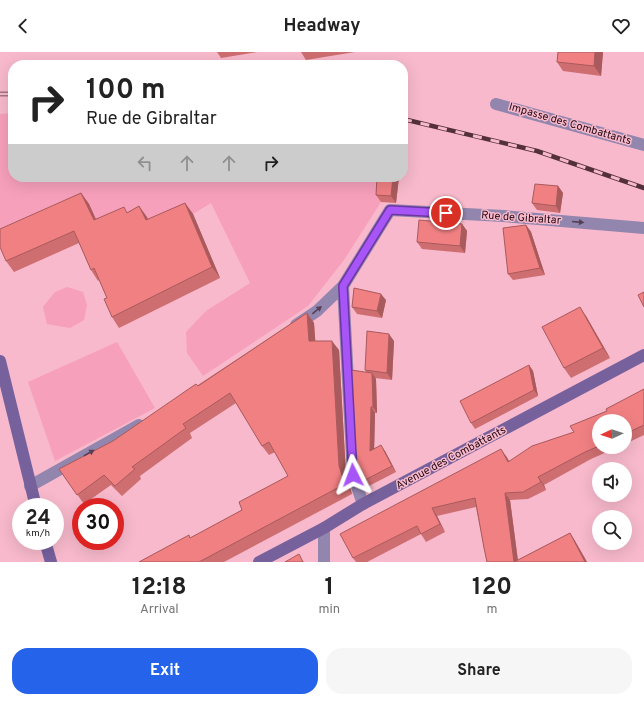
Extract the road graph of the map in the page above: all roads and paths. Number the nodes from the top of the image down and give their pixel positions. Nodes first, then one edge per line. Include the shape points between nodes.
1 (496, 104) dead end
2 (644, 145) edge
3 (644, 228) edge
4 (343, 286) junction
5 (284, 332) edge
6 (644, 355) edge
7 (0, 361) edge
8 (146, 421) edge
9 (30, 486) junction
10 (33, 498) edge
11 (363, 504) junction
12 (324, 528) junction
13 (48, 550) edge
14 (51, 562) edge
15 (259, 562) edge
16 (324, 562) edge

1 - 2 street, Impasse des Combattants
4 -> 3 street, Rue de Gibraltar via 390,210 503,216
5 -> 4 street, Rue de Gibraltar via 317,311
4 - 11 street via 353,475
6 - 11 street, Avenue des Combattants
7 - 9 street
9 -> 8 street
9 - 10 street
11 - 12 street, Avenue des Combattants
12 - 15 street, Avenue des Combattants
12 - 16 street
13 - 14 street

